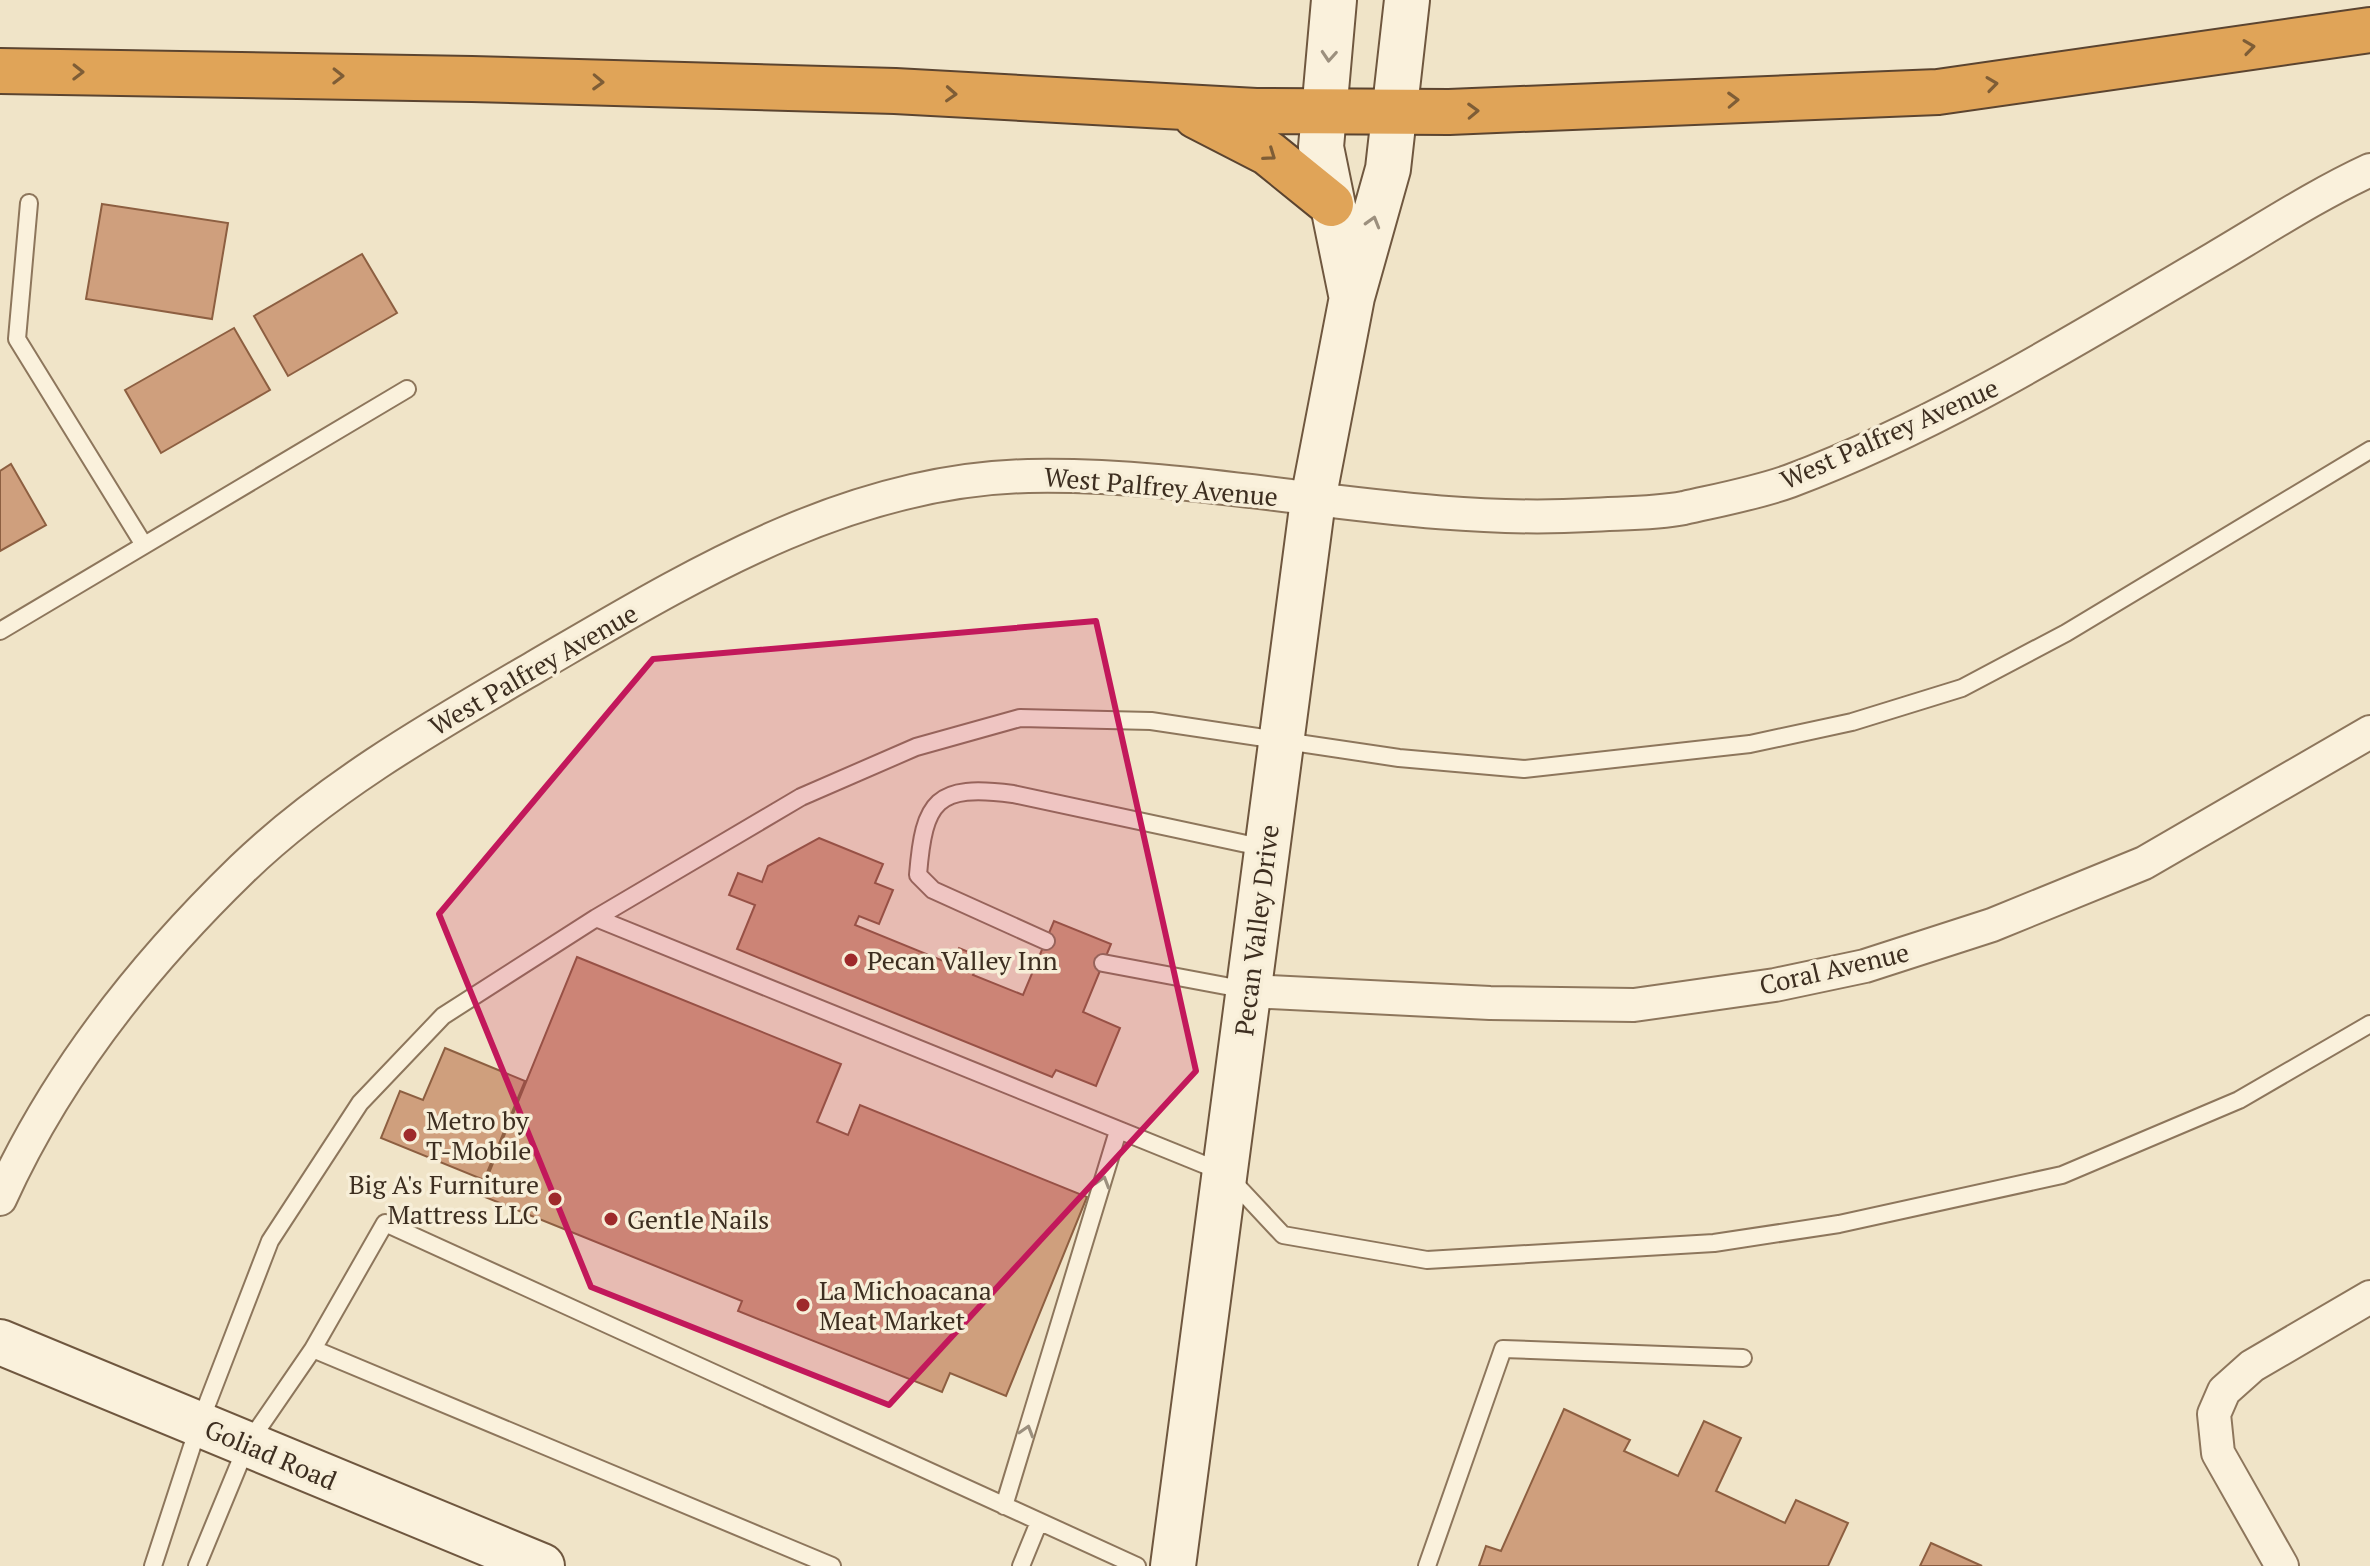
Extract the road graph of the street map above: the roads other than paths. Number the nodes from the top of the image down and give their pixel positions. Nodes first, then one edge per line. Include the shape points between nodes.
1 (1334, 0) edge
2 (1407, 0) edge
3 (2370, 30) edge
4 (0, 71) edge
5 (1176, 107) junction
6 (1395, 112) junction
7 (1324, 113) junction
8 (2370, 170) edge
9 (29, 203) dead end
10 (1331, 204) junction
11 (1352, 297) junction
12 (407, 389) dead end
13 (2370, 450) edge
14 (1313, 500) junction
15 (144, 545) junction
16 (0, 631) edge
17 (2370, 732) edge
18 (1281, 740) junction
19 (1267, 848) junction
20 (596, 918) junction
21 (1046, 941) dead end
22 (1103, 963) dead end
23 (1249, 991) junction
24 (2370, 1024) edge
25 (1118, 1131) junction
26 (1225, 1173) junction
27 (0, 1199) edge
28 (2370, 1297) edge
29 (0, 1342) edge
30 (313, 1349) junction
31 (1743, 1358) dead end
32 (199, 1425) junction
33 (247, 1445) junction
34 (1004, 1506) junction
35 (1039, 1522) junction
36 (153, 1566) edge
37 (197, 1566) edge
38 (542, 1566) edge
39 (832, 1566) edge
40 (1021, 1566) edge
41 (1137, 1566) edge
42 (1173, 1566) edge
43 (1427, 1566) edge
44 (2282, 1566) edge

1 -> 7 main road, Pecan Valley Drive
2 - 6 main road, Pecan Valley Drive
6 -> 3 highway via 1938,92
4 -> 5 highway via 873,90
5 - 7 highway
5 -> 10 highway via 1268,153
6 - 7 highway
11 -> 6 main road, Pecan Valley Drive via 1388,169
7 - 10 main road, Pecan Valley Drive via 1321,147
8 - 14 street, West Palfrey Avenue via 2006,381 1784,484 1674,510 1529,519
9 - 15 lane via 17,339
10 - 11 main road, Pecan Valley Drive
11 - 14 main road, Pecan Valley Drive
12 - 15 lane
13 - 18 lane via 2066,633 1962,688 1852,722 1750,744 1524,769
14 - 18 main road, Pecan Valley Drive
14 - 27 street, West Palfrey Avenue via 1102,477 972,479 839,511 695,574 432,727 326,800 246,865 109,1019 26,1141
15 - 16 lane
17 - 23 street, Coral Avenue via 2144,863 1992,925 1865,966 1634,1005
18 - 19 main road, Pecan Valley Drive
18 - 20 lane via 1151,721 1020,718 916,747 801,797
19 - 21 lane via 976,789 950,794 935,804 920,847 918,875 933,890
19 - 23 main road, Pecan Valley Drive
20 - 25 lane
20 - 32 lane via 443,1016 360,1103 270,1241
22 - 23 lane
23 - 26 main road, Pecan Valley Drive
24 - 26 lane via 2239,1100 2062,1175 1839,1224 1714,1243 1427,1260 1283,1235
25 - 26 lane
34 -> 25 lane
26 - 42 main road, Pecan Valley Drive
28 - 44 street via 2252,1366 2224,1391 2214,1414 2218,1453
29 - 32 main road, Goliad Road
30 - 33 lane
30 - 34 lane via 385,1223
30 - 39 lane
31 - 43 lane via 1503,1349
32 - 33 main road, Goliad Road
32 - 36 lane
33 - 37 lane
33 - 38 main road, Goliad Road
34 - 35 lane
35 - 40 lane
35 - 41 lane

